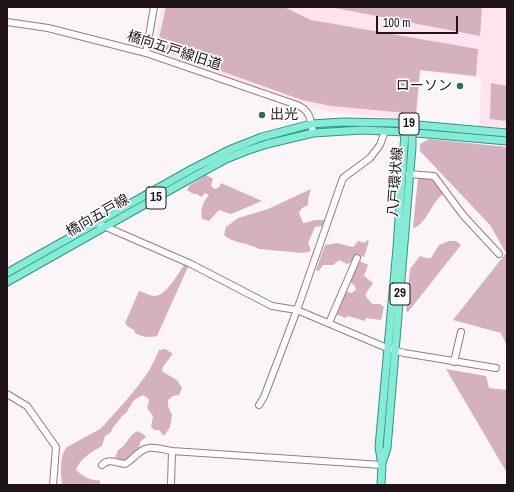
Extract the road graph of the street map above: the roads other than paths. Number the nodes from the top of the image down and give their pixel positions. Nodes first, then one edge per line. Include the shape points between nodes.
1 (154, 7) edge
2 (7, 22) edge
3 (146, 53) junction
4 (312, 124) junction
5 (408, 124) junction
6 (385, 131) junction
7 (409, 132) junction
8 (313, 133) junction
9 (507, 133) edge
10 (507, 141) edge
11 (409, 174) junction
12 (97, 223) junction
13 (105, 227) junction
14 (499, 254) dead end
15 (357, 258) dead end
16 (7, 273) edge
17 (7, 282) edge
18 (297, 310) junction
19 (329, 323) junction
20 (461, 332) dead end
21 (391, 349) junction
22 (454, 362) junction
23 (496, 368) dead end
24 (7, 394) edge
25 (259, 404) dead end
26 (172, 451) junction
27 (102, 465) dead end
28 (382, 465) junction
29 (53, 485) edge
30 (171, 485) edge
31 (381, 485) edge

1 - 3 street
2 - 3 street, 橋向五戸線旧道 via 48,28
3 - 4 street, 橋向五戸線旧道 via 302,107 307,111
4 - 5 main road, 19 via 357,121
4 - 8 street, 橋向五戸線旧道
4 - 12 main road, 橋向五戸線 / 15 via 262,136 229,150
5 - 7 main road, 八戸環状線 / 29
5 - 9 main road, 19
6 - 7 main road, 19
6 - 8 main road, 19 via 344,130
6 - 18 street via 380,145 370,158 344,178
7 - 10 main road, 19
7 - 11 main road, 八戸環状線 / 29
7 - 21 main road, 八戸環状線 / 29 via 397,248
8 - 13 main road, 橋向五戸線 / 15 via 267,144 226,159
11 - 14 street via 434,176 463,215
11 - 21 main road, 八戸環状線 / 29
12 - 13 street
12 - 16 main road, 橋向五戸線 / 15
13 - 17 main road, 橋向五戸線 / 15
13 - 18 street via 192,264 272,306
15 - 19 street
18 - 19 street
18 - 25 street via 264,397
19 - 21 street
20 - 22 street
21 - 22 street
21 - 28 main road, 八戸環状線 / 29 via 387,448
22 - 23 street
24 - 29 street via 27,406 56,447
26 - 27 street via 149,448 125,464 109,460
26 - 28 street
26 - 30 street
28 - 31 main road, 八戸環状線 / 29

